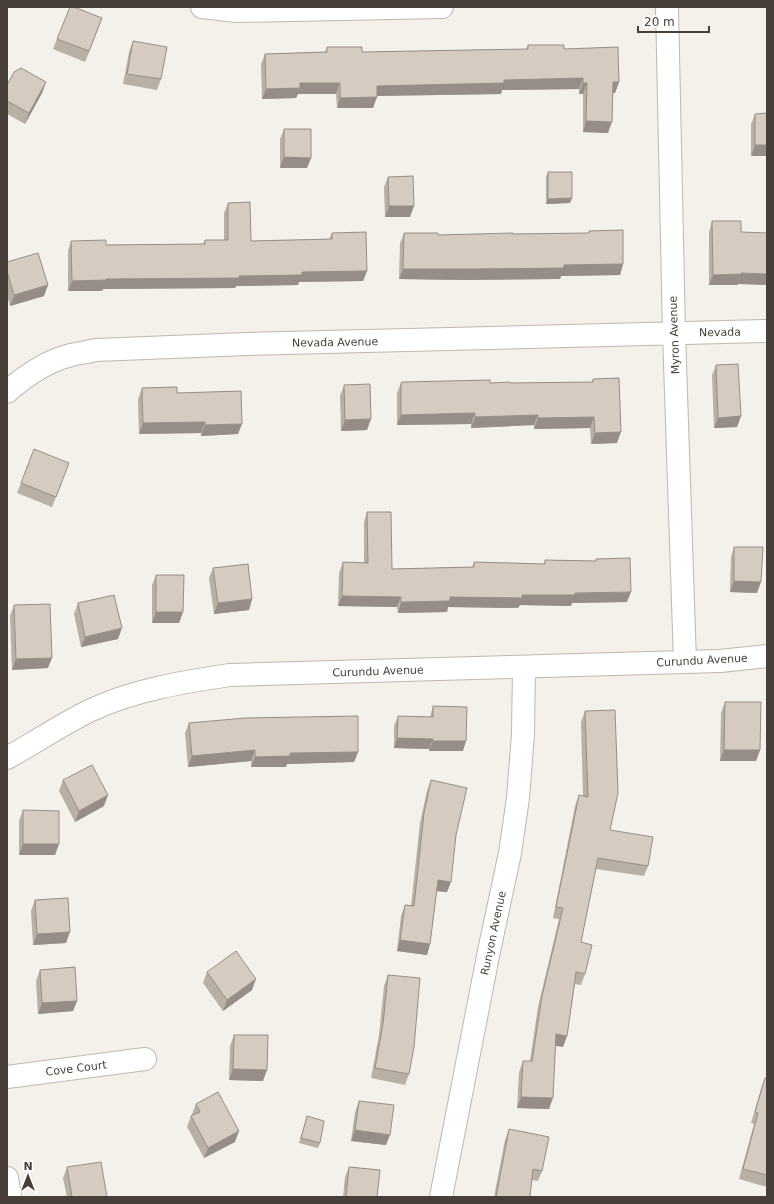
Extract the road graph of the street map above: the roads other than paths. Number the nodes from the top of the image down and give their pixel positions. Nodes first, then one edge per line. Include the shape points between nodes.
1 (202, 7) edge
2 (442, 7) edge
3 (667, 7) edge
4 (767, 331) edge
5 (674, 333) junction
6 (7, 392) edge
7 (767, 656) edge
8 (685, 662) junction
9 (524, 667) junction
10 (7, 758) edge
11 (145, 1059) dead end
12 (7, 1077) edge
13 (7, 1178) edge
14 (10, 1197) edge
15 (441, 1197) edge

1 - 2 street via 236,11
3 - 5 street, Myron Avenue
4 - 5 street, Nevada
5 - 6 street, Nevada Avenue via 96,350 48,363
5 - 8 street, Myron Avenue
7 - 8 street, Curundu Avenue
8 - 9 street, Curundu Avenue
9 - 10 street, Curundu Avenue via 230,675 182,682 126,696 90,711
9 - 15 street, Runyon Avenue via 523,734 510,853
11 - 12 street, Cove Court
13 - 14 street

